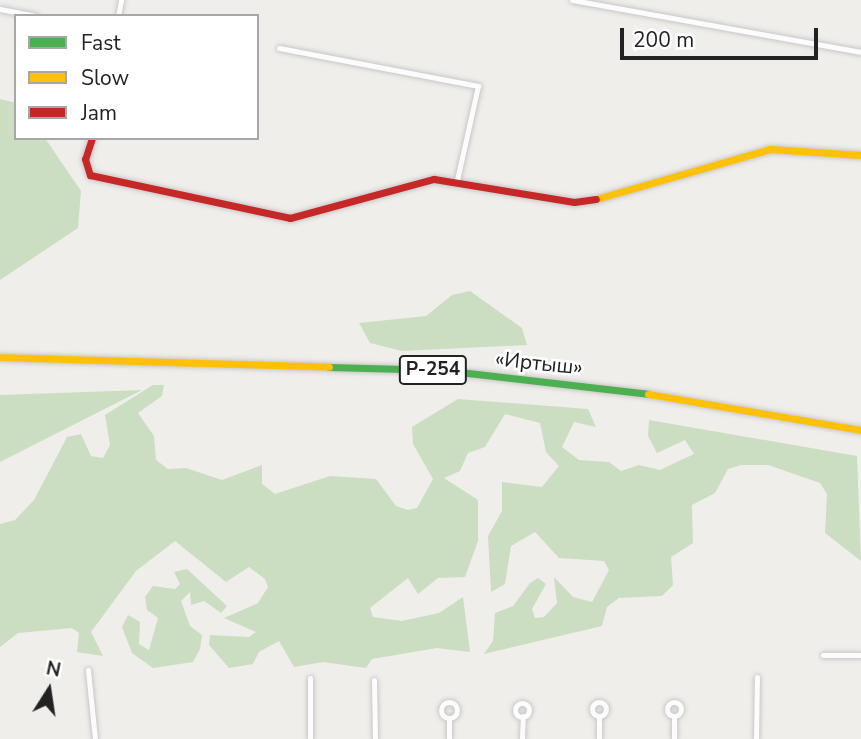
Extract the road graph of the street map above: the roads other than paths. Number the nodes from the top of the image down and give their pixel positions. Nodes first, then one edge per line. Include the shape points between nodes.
1 (572, 0) edge
2 (0, 9) edge
3 (26, 14) edge
4 (279, 48) dead end
5 (861, 52) edge
6 (91, 140) edge
7 (861, 155) edge
8 (457, 180) junction
9 (0, 357) edge
10 (861, 430) edge
11 (823, 655) dead end
12 (861, 655) edge
13 (88, 670) dead end
14 (757, 677) dead end
15 (310, 678) dead end
16 (374, 680) dead end
17 (523, 716) dead end
18 (598, 716) dead end
19 (674, 716) dead end
20 (449, 718) dead end
21 (95, 739) edge
22 (310, 739) edge
23 (375, 739) edge
24 (449, 739) edge
25 (522, 739) edge
26 (599, 739) edge
27 (674, 739) edge
28 (756, 739) edge

1 - 5 street
2 - 3 street
4 - 8 street via 478,86
6 - 8 main road via 85,159 90,175 290,218 411,182
7 - 8 main road via 770,149 596,201
9 - 10 main road, «Иртыш» / Р-254 via 442,370 633,391
11 - 12 street
13 - 21 street
14 - 28 street
15 - 22 street
16 - 23 street
17 - 25 street
18 - 26 street
19 - 27 street
20 - 24 street

